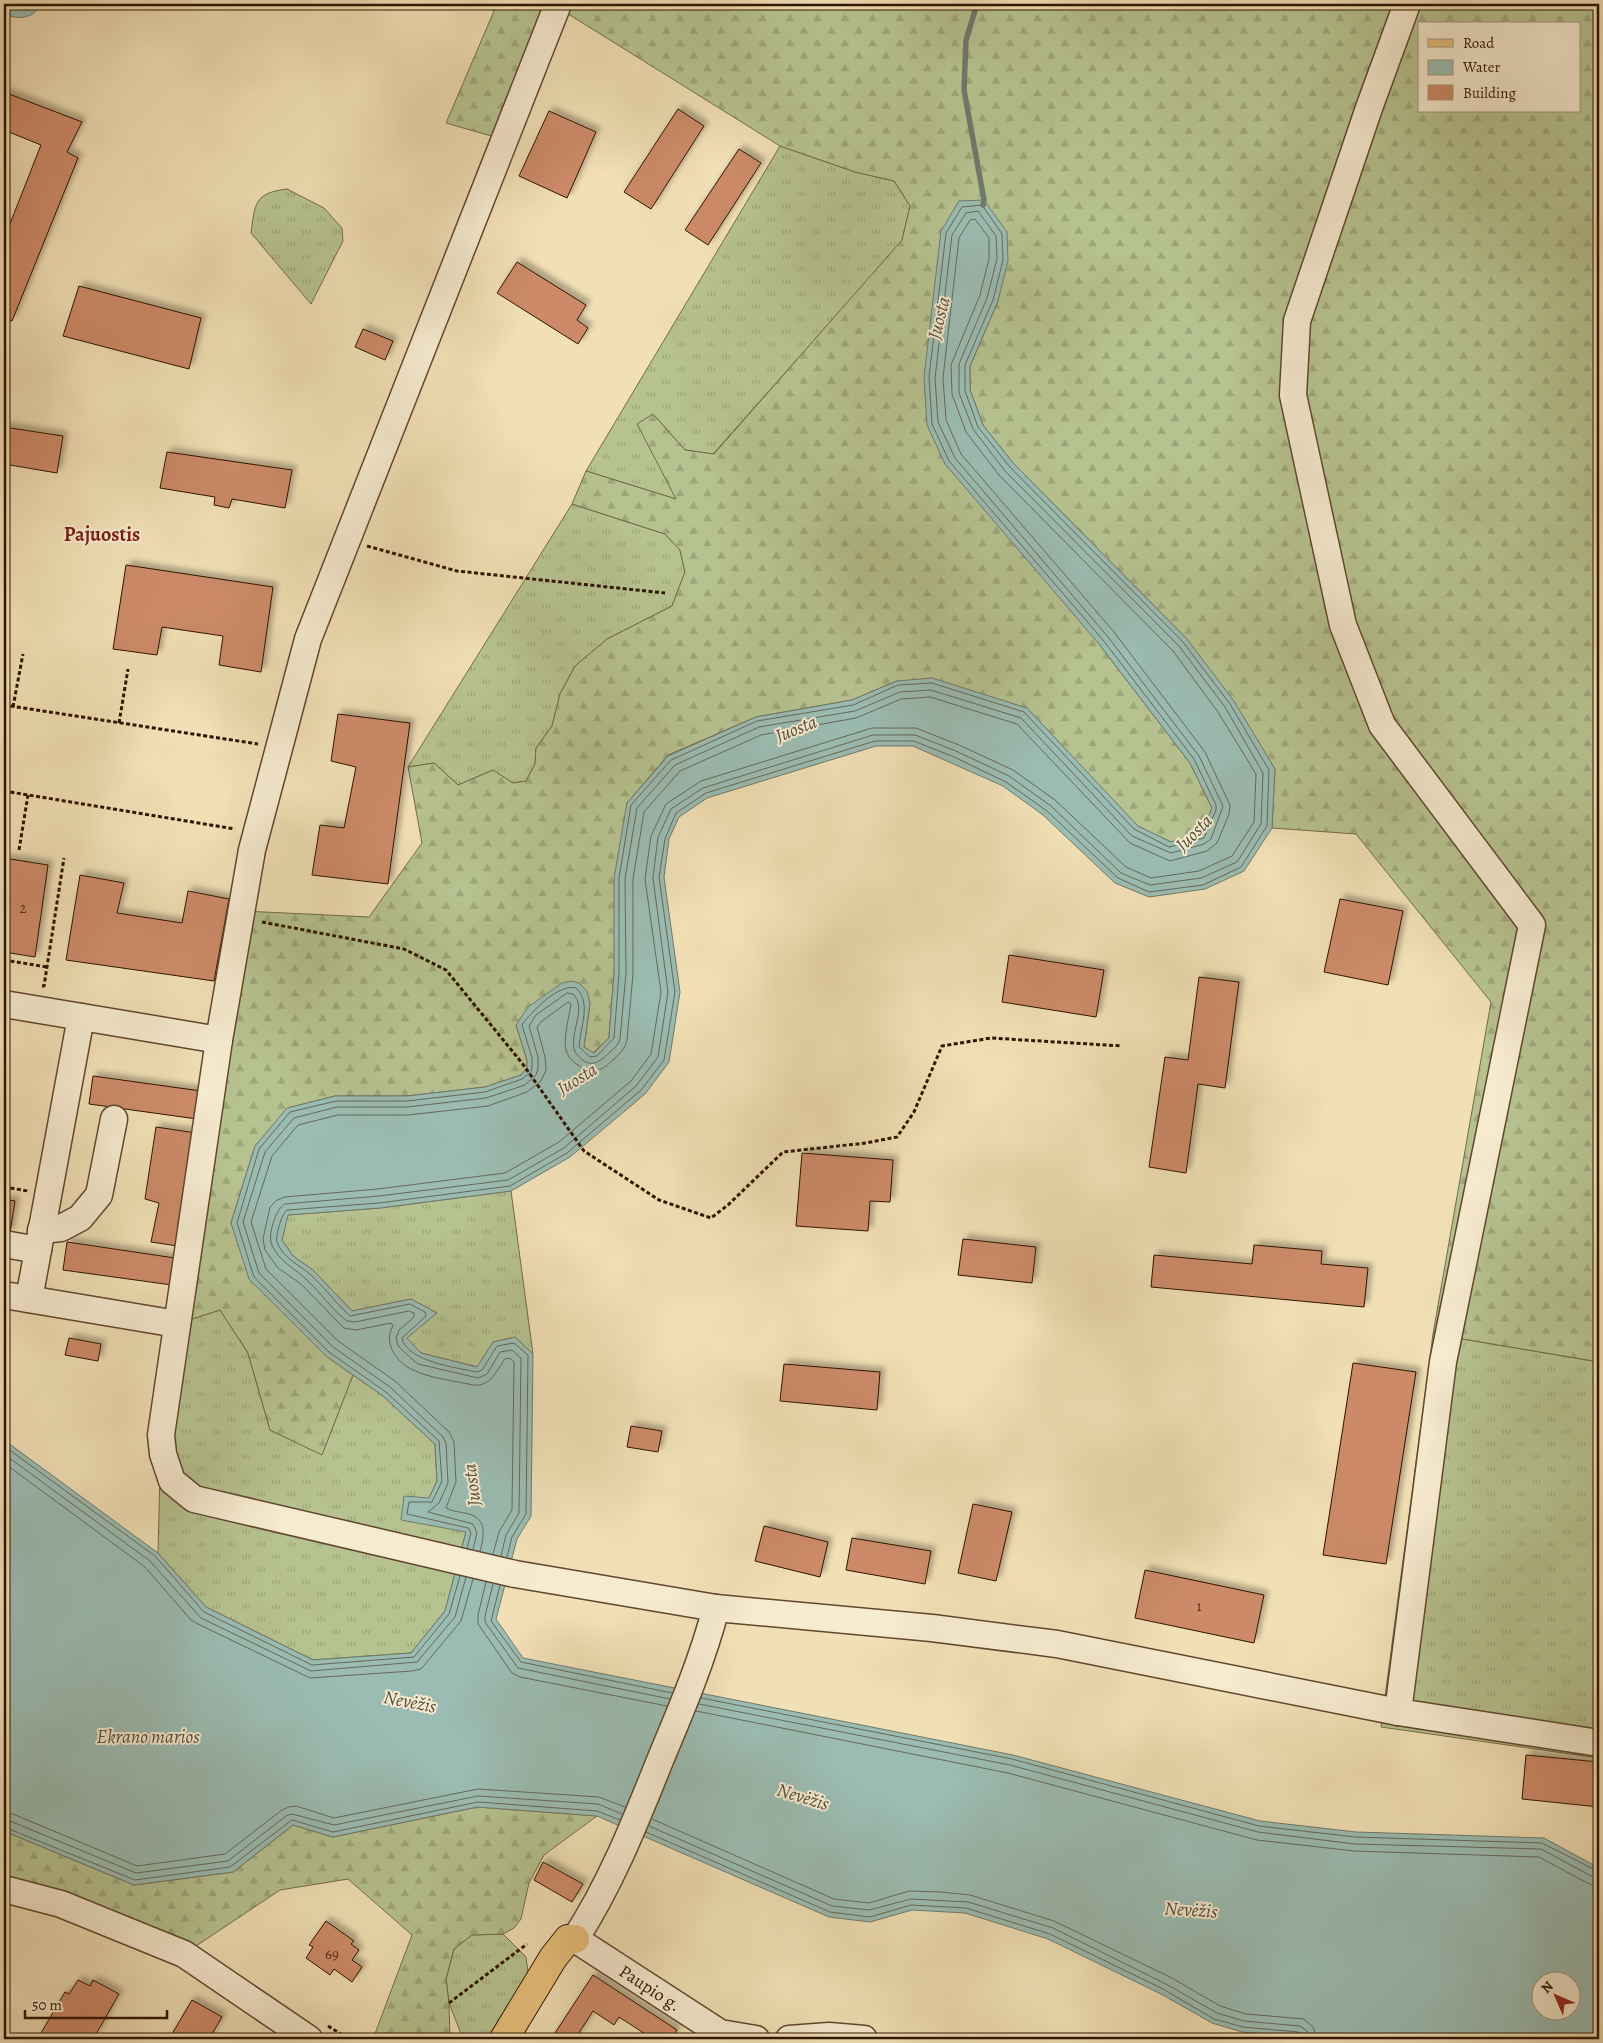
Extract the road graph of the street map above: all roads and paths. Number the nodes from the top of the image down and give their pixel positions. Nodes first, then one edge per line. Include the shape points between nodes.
1 (558, 4) edge
2 (1407, 4) edge
3 (347, 541) junction
4 (665, 593) dead end
5 (23, 654) dead end
6 (128, 669) dead end
7 (4, 705) edge
8 (14, 706) junction
9 (119, 723) junction
10 (280, 747) junction
11 (4, 791) edge
12 (28, 795) junction
13 (257, 832) junction
14 (19, 850) dead end
15 (64, 858) dead end
16 (242, 919) junction
17 (4, 960) edge
18 (47, 967) junction
19 (15, 1006) edge
20 (81, 1017) junction
21 (219, 1040) junction
22 (1122, 1046) dead end
23 (114, 1119) dead end
24 (39, 1240) junction
25 (4, 1244) edge
26 (16, 1297) edge
27 (177, 1324) junction
28 (716, 1608) junction
29 (1398, 1712) junction
30 (1599, 1743) edge
31 (4, 1889) edge
32 (575, 1939) junction
33 (527, 1944) dead end
34 (450, 2003) dead end
35 (309, 2039) edge
36 (504, 2039) edge
37 (756, 2039) edge
38 (789, 2039) edge
39 (864, 2039) edge

1 - 3 street
2 - 29 street via 1297,321 1293,395 1343,625 1382,725 1532,925 1443,1362
3 - 4 path via 457,571
3 - 10 street via 308,639
5 - 8 path
6 - 9 path
7 - 8 path
8 - 9 path
9 - 10 path
10 - 13 street
11 - 12 path
12 - 13 path
12 - 14 path
13 - 16 street
15 - 18 path
16 - 21 street
16 - 22 path via 404,949 446,970 522,1064 584,1151 659,1200 711,1218 783,1152 897,1137 914,1112 942,1046 991,1038
17 - 18 path
18 - 19 path via 44,986 31,987
19 - 20 street
20 - 21 street
20 - 24 street
21 - 27 street
23 - 24 street via 99,1195 80,1218
24 - 25 street
24 - 26 street
26 - 27 street
27 - 28 street via 161,1435 172,1481 194,1498 515,1574
28 - 29 street via 932,1628 1057,1644
28 - 32 street via 705,1650 623,1851
29 - 30 street
31 - 35 street via 61,1904 184,1954
32 - 36 main road via 568,1939 553,1958
32 - 37 street, Paupio g. via 720,2034
33 - 34 path
38 - 39 street via 829,2036

